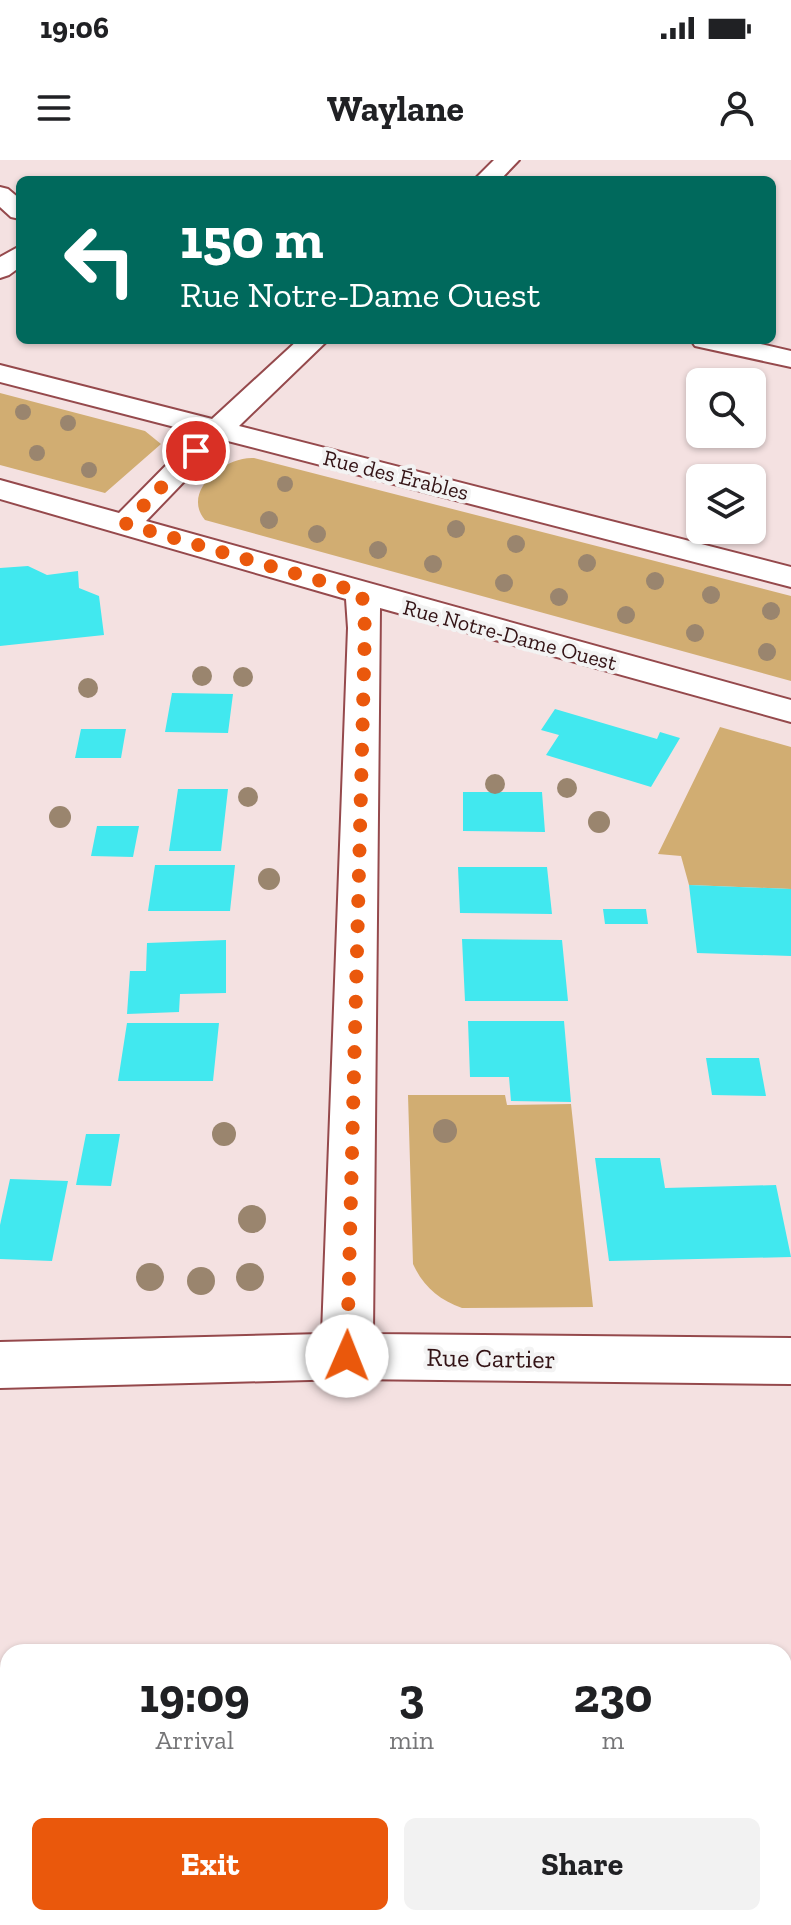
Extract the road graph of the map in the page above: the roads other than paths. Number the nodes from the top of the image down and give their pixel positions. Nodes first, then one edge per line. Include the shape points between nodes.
1 (507, 160) edge
2 (490, 176) edge
3 (0, 194) edge
4 (16, 208) edge
5 (16, 257) edge
6 (0, 270) edge
7 (310, 344) edge
8 (723, 344) edge
9 (791, 359) edge
10 (0, 373) edge
11 (218, 429) junction
12 (0, 489) edge
13 (126, 524) junction
14 (791, 577) edge
15 (362, 593) junction
16 (791, 711) edge
17 (347, 1356) junction
18 (791, 1361) edge
19 (0, 1365) edge

1 - 2 street
3 - 4 street
5 - 6 street
7 - 11 street
8 - 9 street
10 - 11 street, Rue des Érables
11 - 13 street
11 - 14 street, Rue des Érables
12 - 13 street, Rue Notre-Dame Ouest
13 - 15 street, Rue Notre-Dame Ouest
15 - 16 street, Rue Notre-Dame Ouest
15 - 17 street
17 - 18 street, Rue Cartier
17 - 19 street, Rue Cartier

